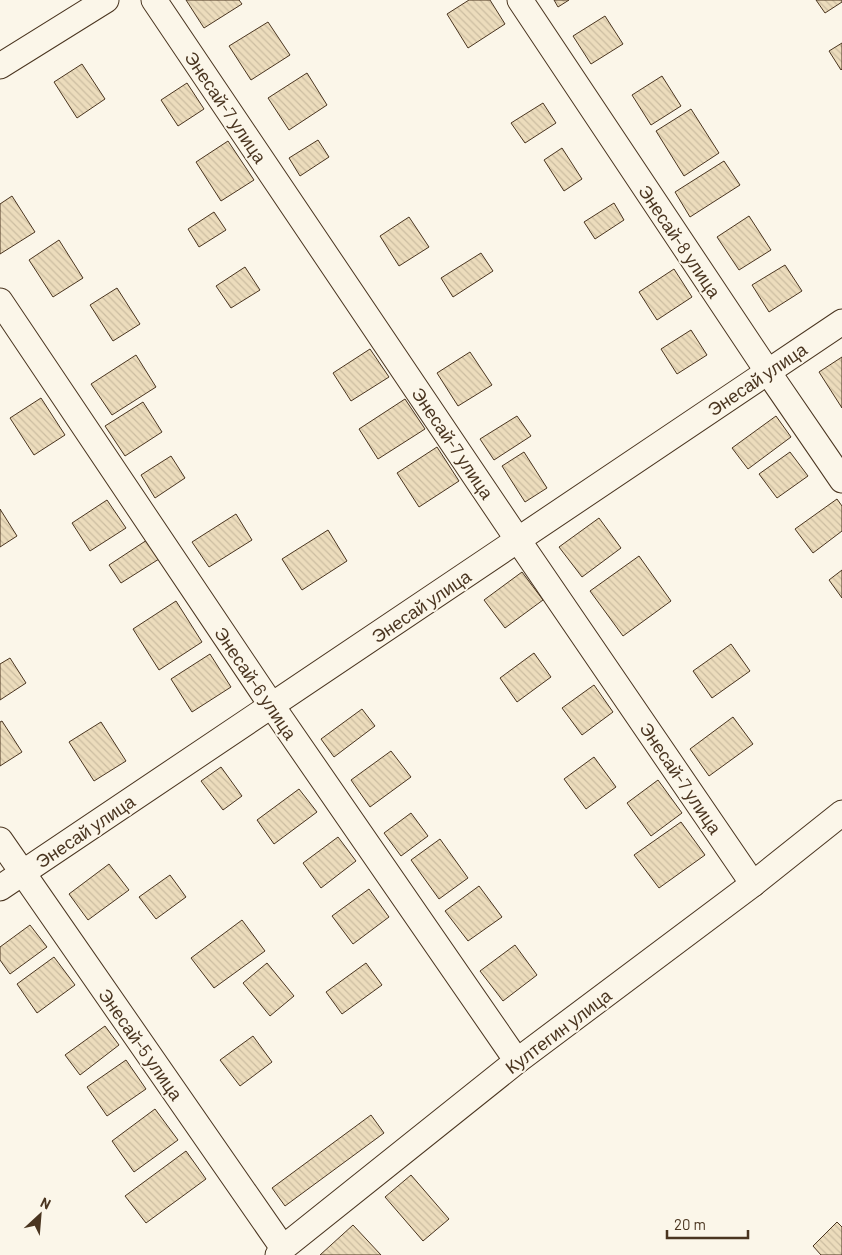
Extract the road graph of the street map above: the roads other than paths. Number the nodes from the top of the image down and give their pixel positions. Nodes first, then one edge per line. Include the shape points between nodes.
1 (106, 0) edge
2 (154, 0) edge
3 (520, 0) edge
4 (0, 66) edge
5 (0, 301) edge
6 (842, 322) edge
7 (768, 372) junction
8 (842, 480) edge
9 (518, 540) junction
10 (272, 706) junction
11 (842, 813) edge
12 (0, 840) edge
13 (22, 873) junction
14 (754, 884) junction
15 (0, 888) edge
16 (517, 1061) junction
17 (281, 1251) edge

1 - 4 street
2 - 9 street, Энесай-7 улица
3 - 7 street, Энесай-8 улица
5 - 10 street, Энесай-6 улица
6 - 7 street, Энесай улица
7 - 8 street, Энесай-8 улица
7 - 9 street, Энесай улица
9 - 10 street, Энесай улица
9 - 14 street, Энесай-7 улица
10 - 13 street, Энесай улица
10 - 16 street, Энесай-6 улица
11 - 14 street, Култегин улица
12 - 13 street, Энесай-5 улица
13 - 15 street, Энесай улица
13 - 17 street, Энесай-5 улица
14 - 16 street, Култегин улица
16 - 17 street, Култегин улица

